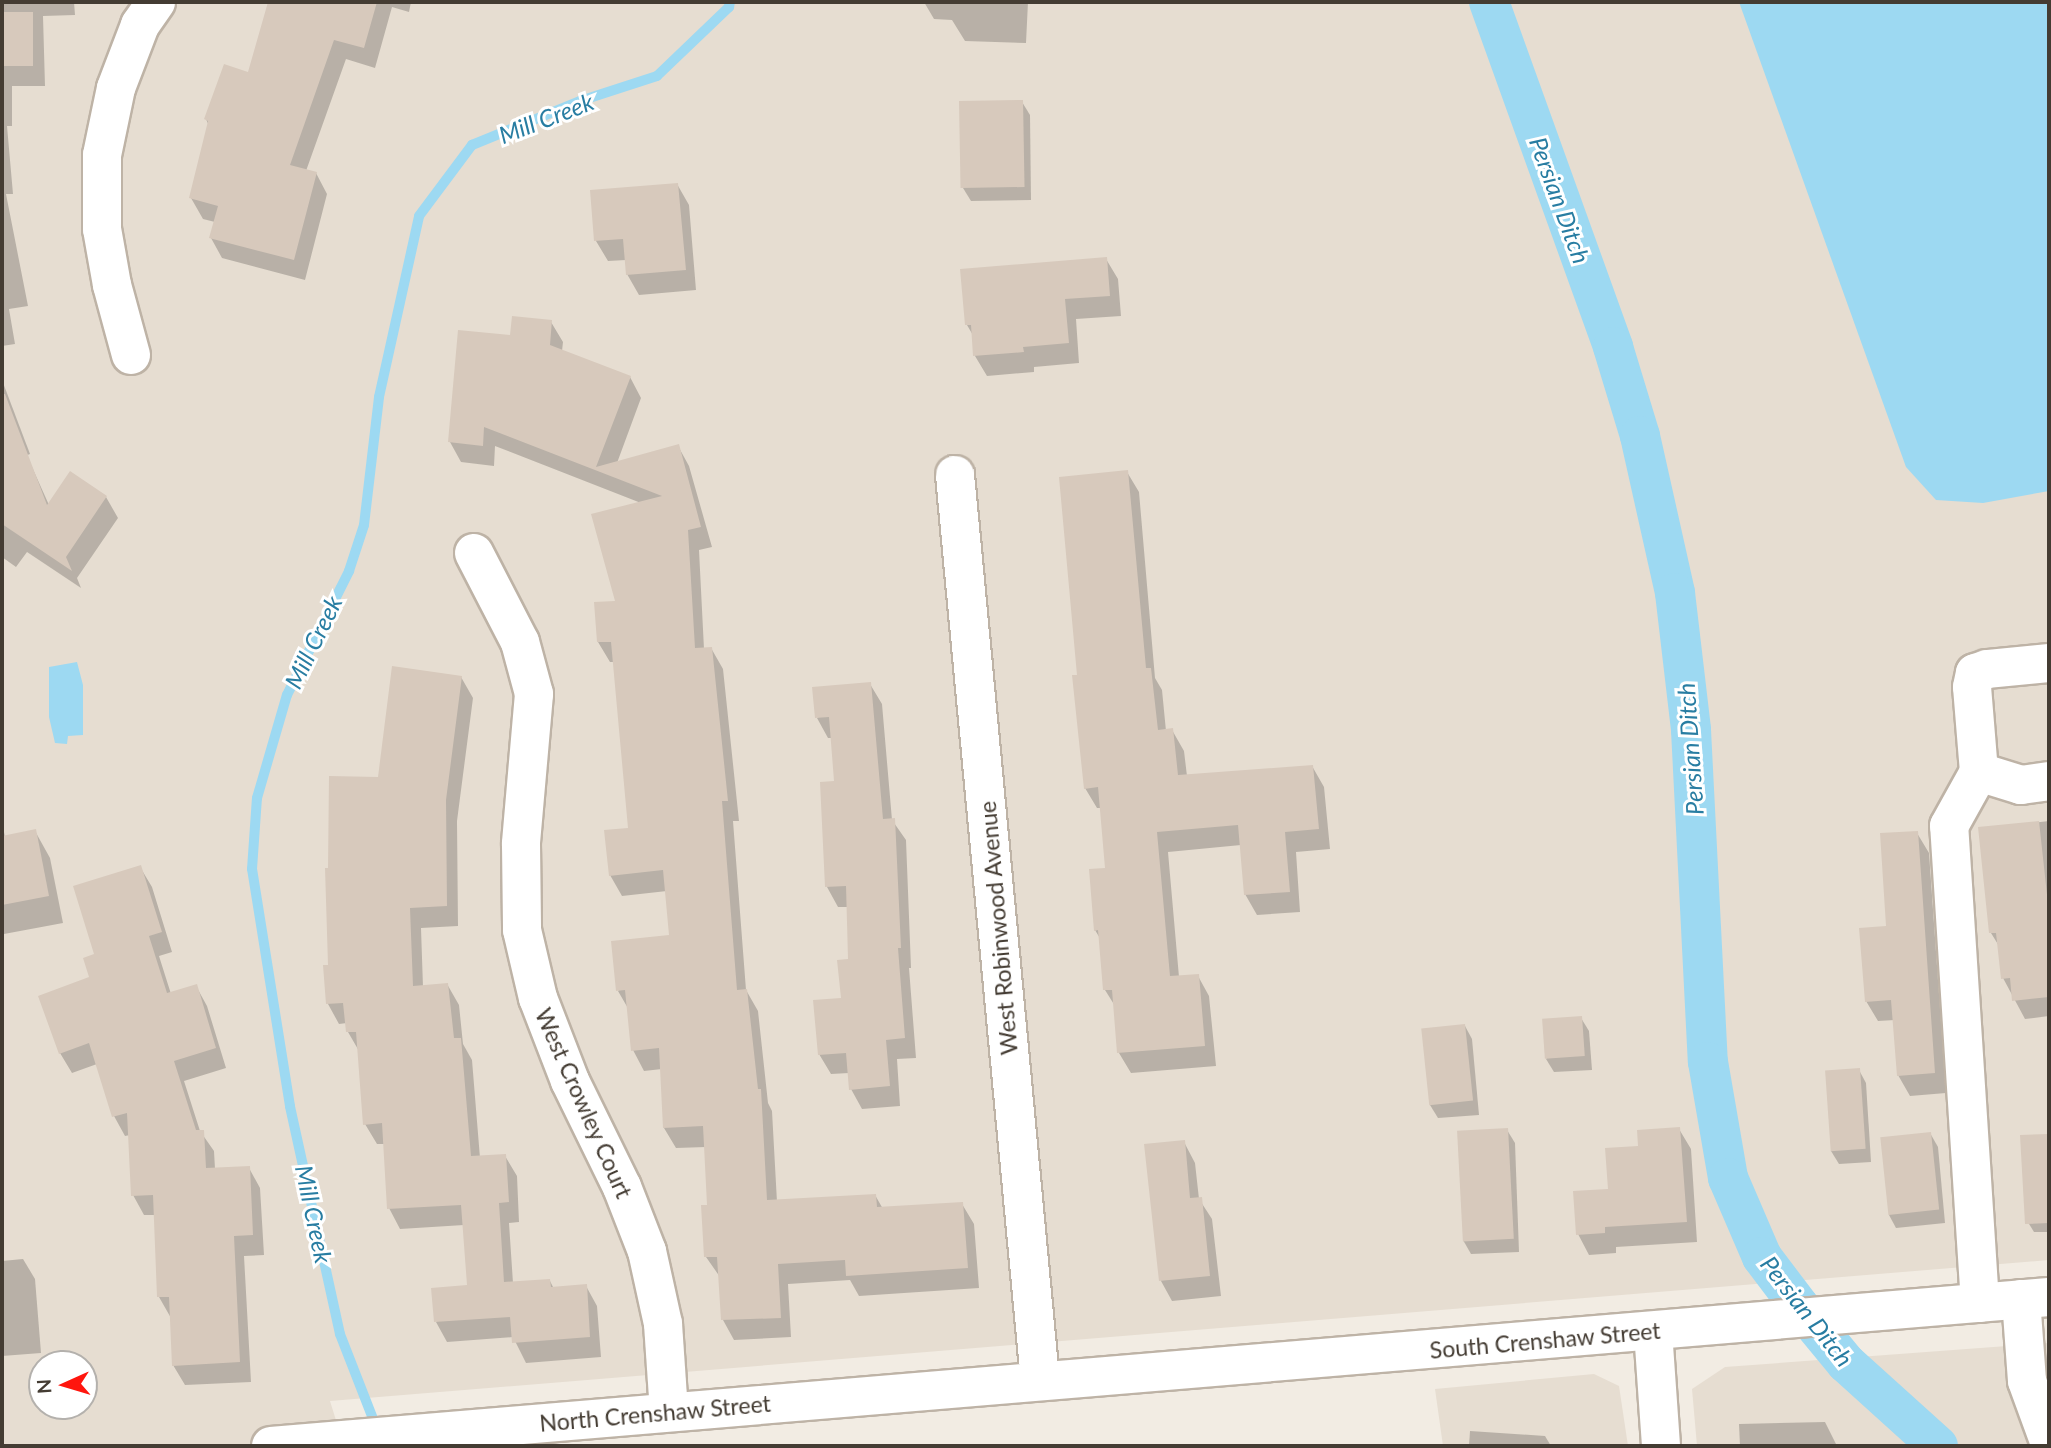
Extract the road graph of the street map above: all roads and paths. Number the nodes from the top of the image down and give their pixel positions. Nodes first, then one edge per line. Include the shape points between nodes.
1 (156, 2) edge
2 (131, 355) dead end
3 (955, 475) dead end
4 (474, 553) dead end
5 (2049, 663) edge
6 (1979, 772) junction
7 (2049, 780) edge
8 (2035, 1298) edge
9 (1980, 1303) junction
10 (1653, 1331) junction
11 (1040, 1380) junction
12 (669, 1411) junction
13 (2049, 1441) edge
14 (271, 1446) edge
15 (1661, 1446) edge

1 - 2 street via 140,25 116,88 102,155 102,229
3 - 11 street, West Robinwood Avenue
4 - 12 street, West Crowley Court via 520,642 534,694 521,844 522,930 538,998 570,1081 647,1251 663,1324
5 - 6 street via 1975,673 1972,687
6 - 7 street via 2021,785
6 - 9 street via 1949,826 1949,862
8 - 9 street, South Crenshaw Street
8 - 13 street via 2027,1381
9 - 10 street, South Crenshaw Street
10 - 11 street, South Crenshaw Street
10 - 15 street
11 - 12 street, North Crenshaw Street
12 - 14 street, North Crenshaw Street

